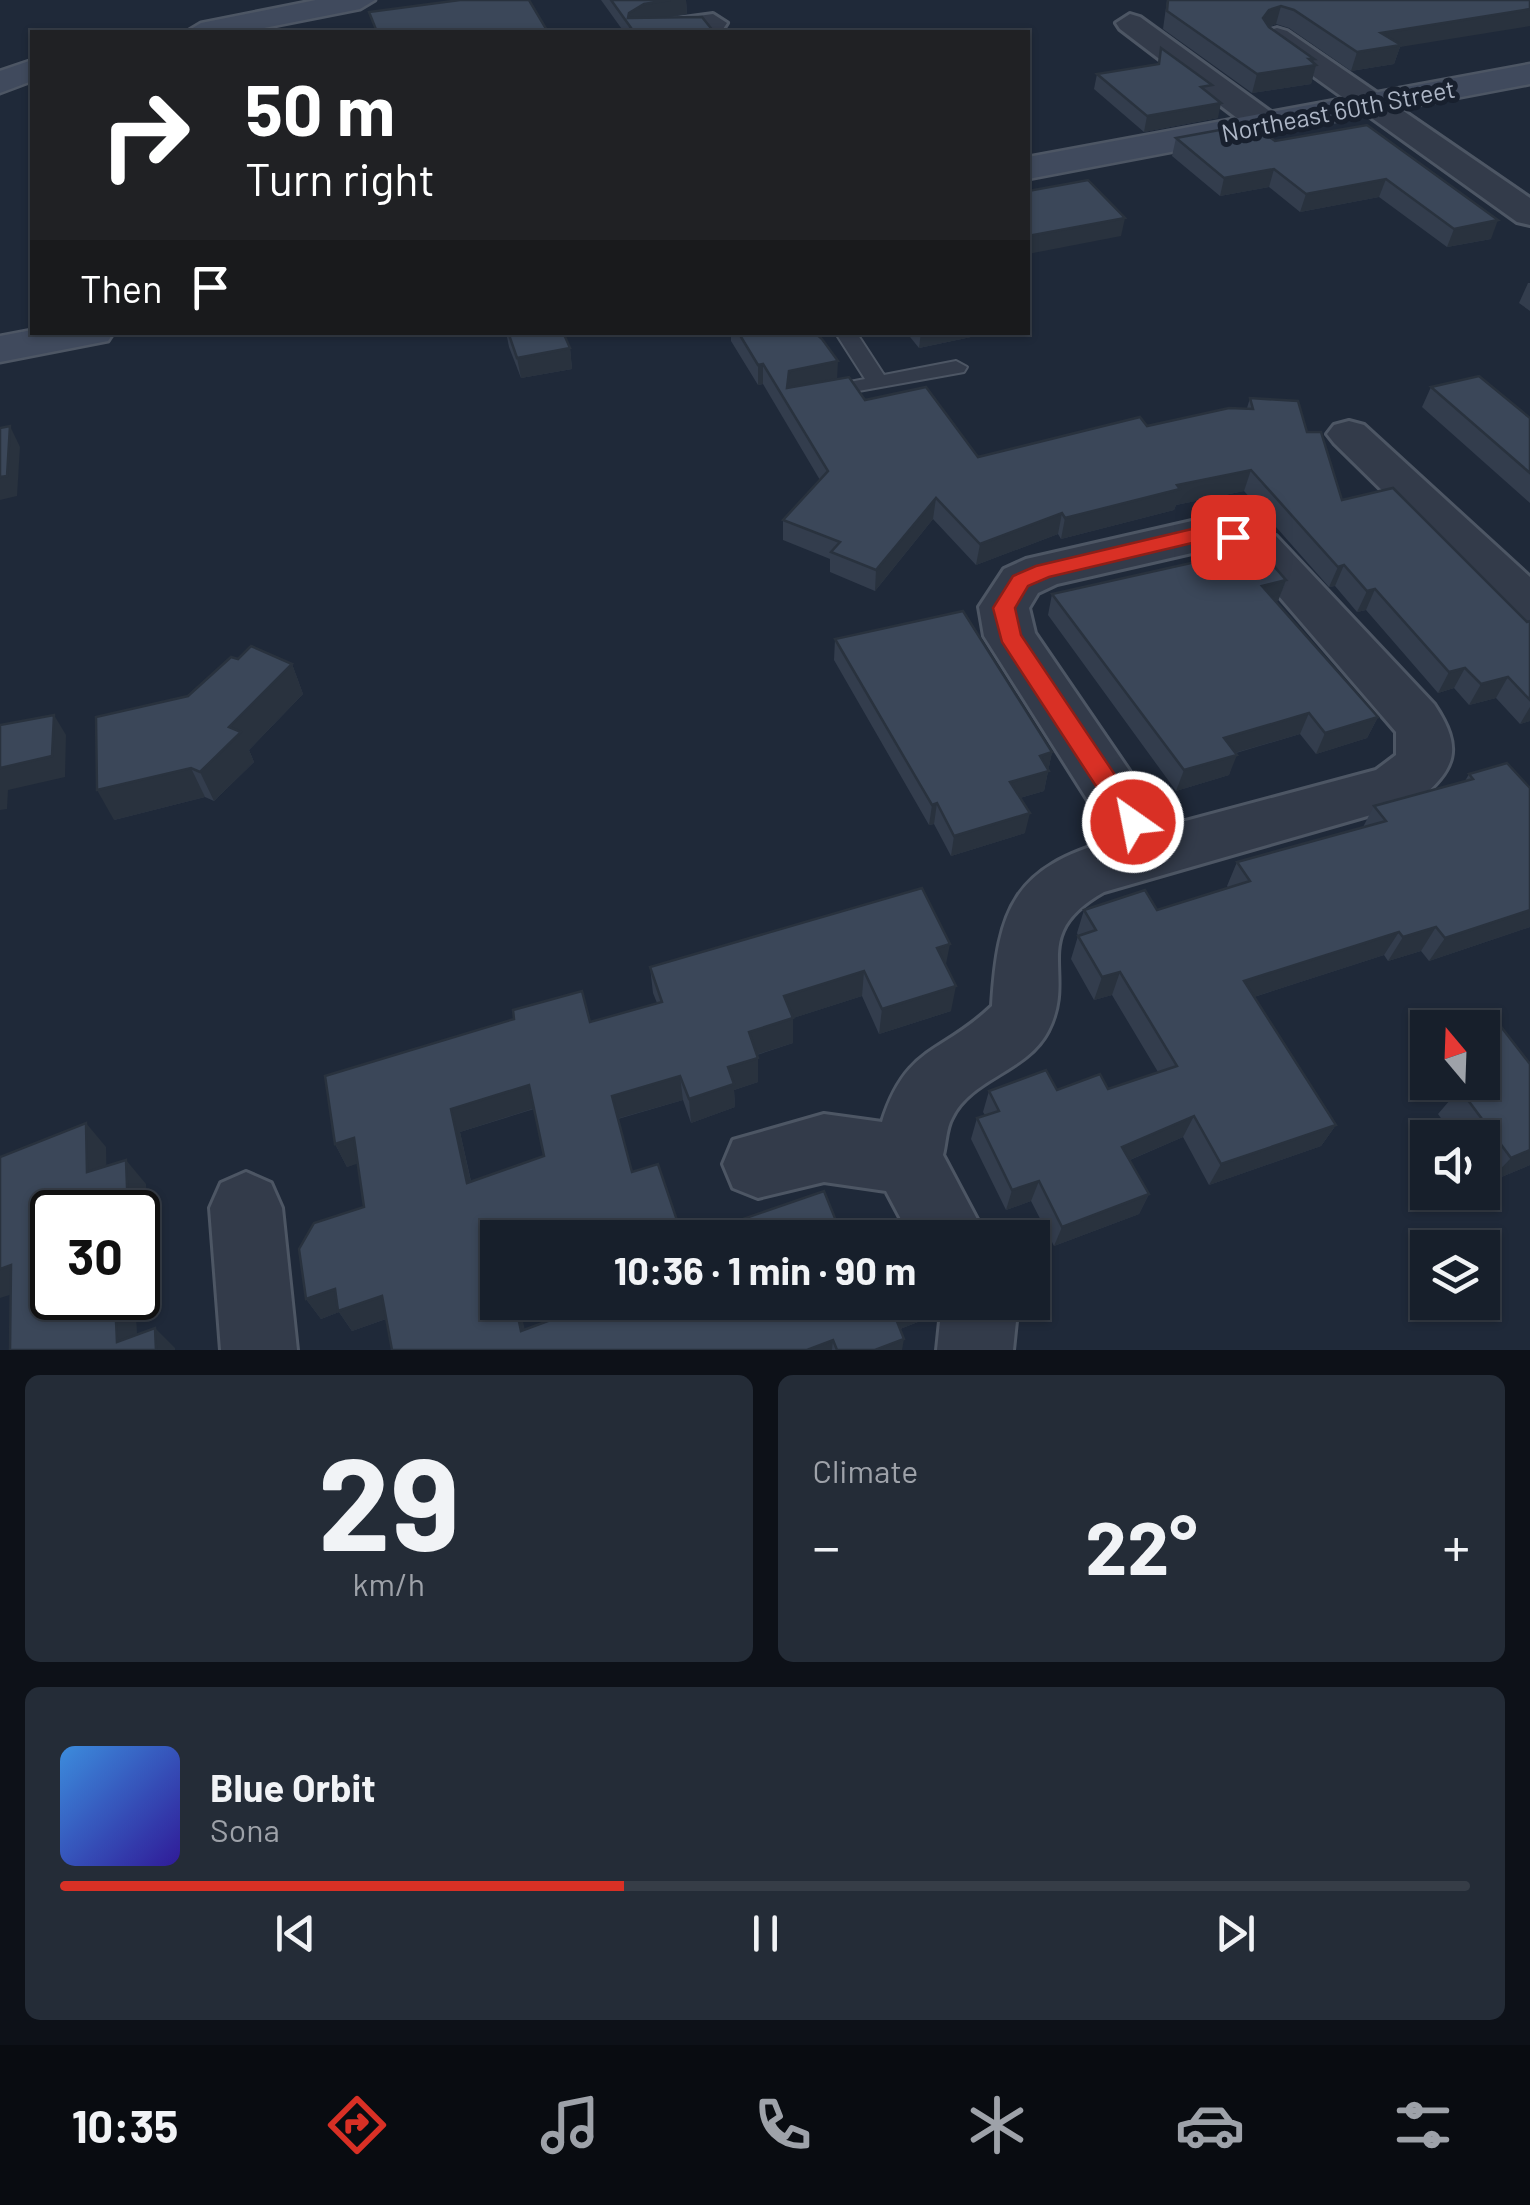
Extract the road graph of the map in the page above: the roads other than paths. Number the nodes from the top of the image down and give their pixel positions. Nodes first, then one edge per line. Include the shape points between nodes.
1 (360, 0) edge
2 (1130, 22) dead end
3 (713, 23) edge
4 (212, 30) edge
5 (662, 30) edge
6 (1277, 37) edge
7 (0, 67) edge
8 (30, 68) edge
9 (30, 69) edge
10 (1530, 74) edge
11 (0, 83) edge
12 (1371, 104) junction
13 (1266, 124) junction
14 (1030, 168) edge
15 (1530, 214) edge
16 (77, 335) edge
17 (847, 335) edge
18 (0, 349) edge
19 (956, 367) dead end
20 (879, 383) junction
21 (796, 400) edge
22 (1349, 434) dead end
23 (1530, 606) edge
24 (1154, 853) junction
25 (907, 1160) junction
26 (758, 1164) dead end
27 (246, 1208) dead end
28 (941, 1220) edge
29 (978, 1320) edge
30 (259, 1350) edge
31 (975, 1350) edge

1 - 4 street
2 - 13 street
3 - 5 street
6 - 12 street
7 - 8 street
9 - 11 street
10 - 12 street, Northeast 60th Street
12 - 13 street, Northeast 60th Street
12 - 15 street
13 - 14 street, Northeast 60th Street
16 - 18 street
17 - 20 lane
19 - 20 lane
20 - 21 lane
22 - 23 street
24 - 24 street via 1378,792 1424,764 1424,732 1402,702 1270,555 1233,537 1192,536 1043,571 1021,581 1004,608 1010,636
24 - 25 street via 1088,872 1042,901 1028,934 1024,1014 1017,1028 928,1094
25 - 26 street via 824,1148
25 - 28 street
27 - 30 street
29 - 31 street

